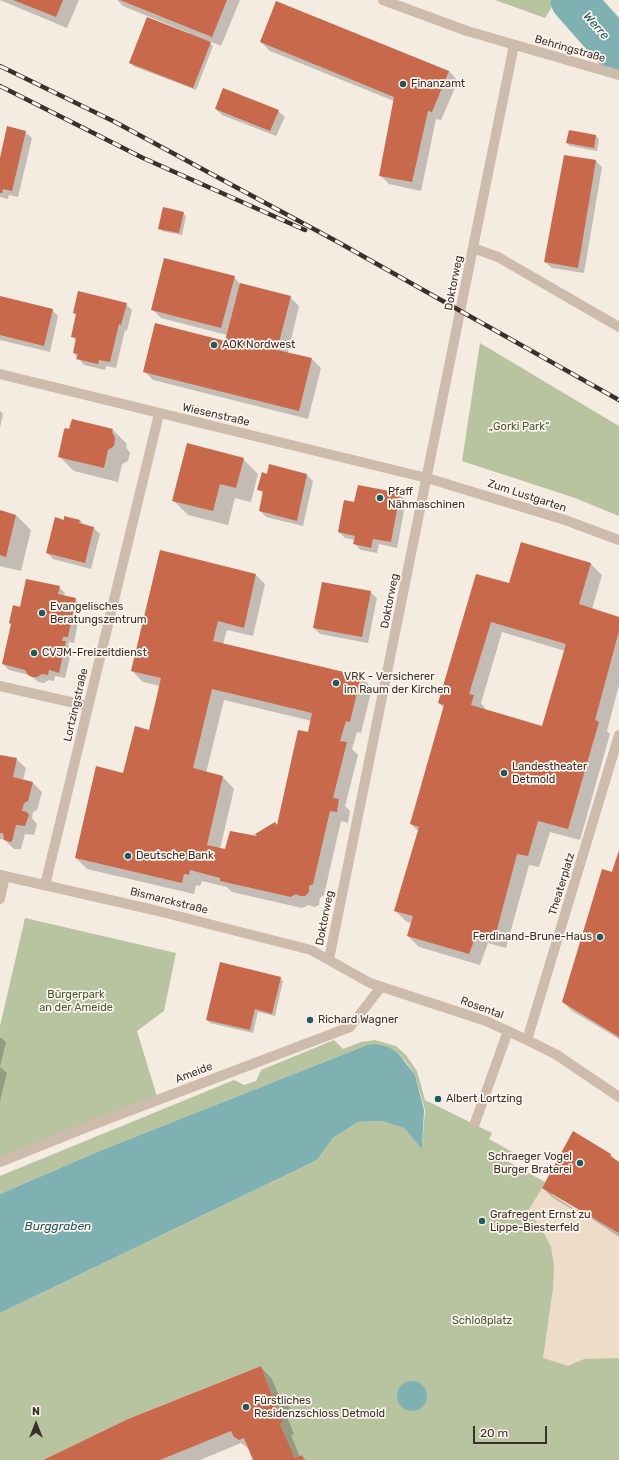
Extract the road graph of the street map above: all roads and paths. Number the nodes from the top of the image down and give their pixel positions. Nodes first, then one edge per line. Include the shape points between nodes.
1 (383, 0) edge
2 (514, 45) junction
3 (617, 75) edge
4 (473, 248) junction
5 (619, 327) edge
6 (0, 374) edge
7 (159, 414) junction
8 (427, 478) junction
9 (619, 540) edge
10 (0, 686) edge
11 (88, 706) junction
12 (619, 735) edge
13 (3, 875) edge
14 (45, 885) junction
15 (0, 899) edge
16 (329, 959) junction
17 (381, 987) junction
18 (508, 1031) junction
19 (527, 1040) junction
20 (619, 1096) edge
21 (475, 1124) dead end
22 (0, 1162) edge

1 - 2 street, Behringstraße via 467,31
2 - 3 street, Behringstraße
2 - 4 street, Doktorweg
4 - 5 street, Doktorweg via 498,257
4 - 8 street, Doktorweg
6 - 7 street, Wiesenstraße
7 - 8 street, Wiesenstraße
7 - 11 street, Lortzingstraße
8 - 9 street, Zum Lustgarten via 565,520
8 - 16 street, Doktorweg
10 - 11 street
11 - 14 street, Lortzingstraße
12 - 19 street, Theaterplatz
13 - 14 street, Bismarckstraße
13 - 15 street
14 - 16 street, Bismarckstraße via 290,944
16 - 17 street, Rosental
17 - 18 street, Rosental via 486,1021
17 - 22 street, Ameide via 350,1027
18 - 19 street, Rosental
18 - 21 street
19 - 20 street, Rosental via 557,1055

